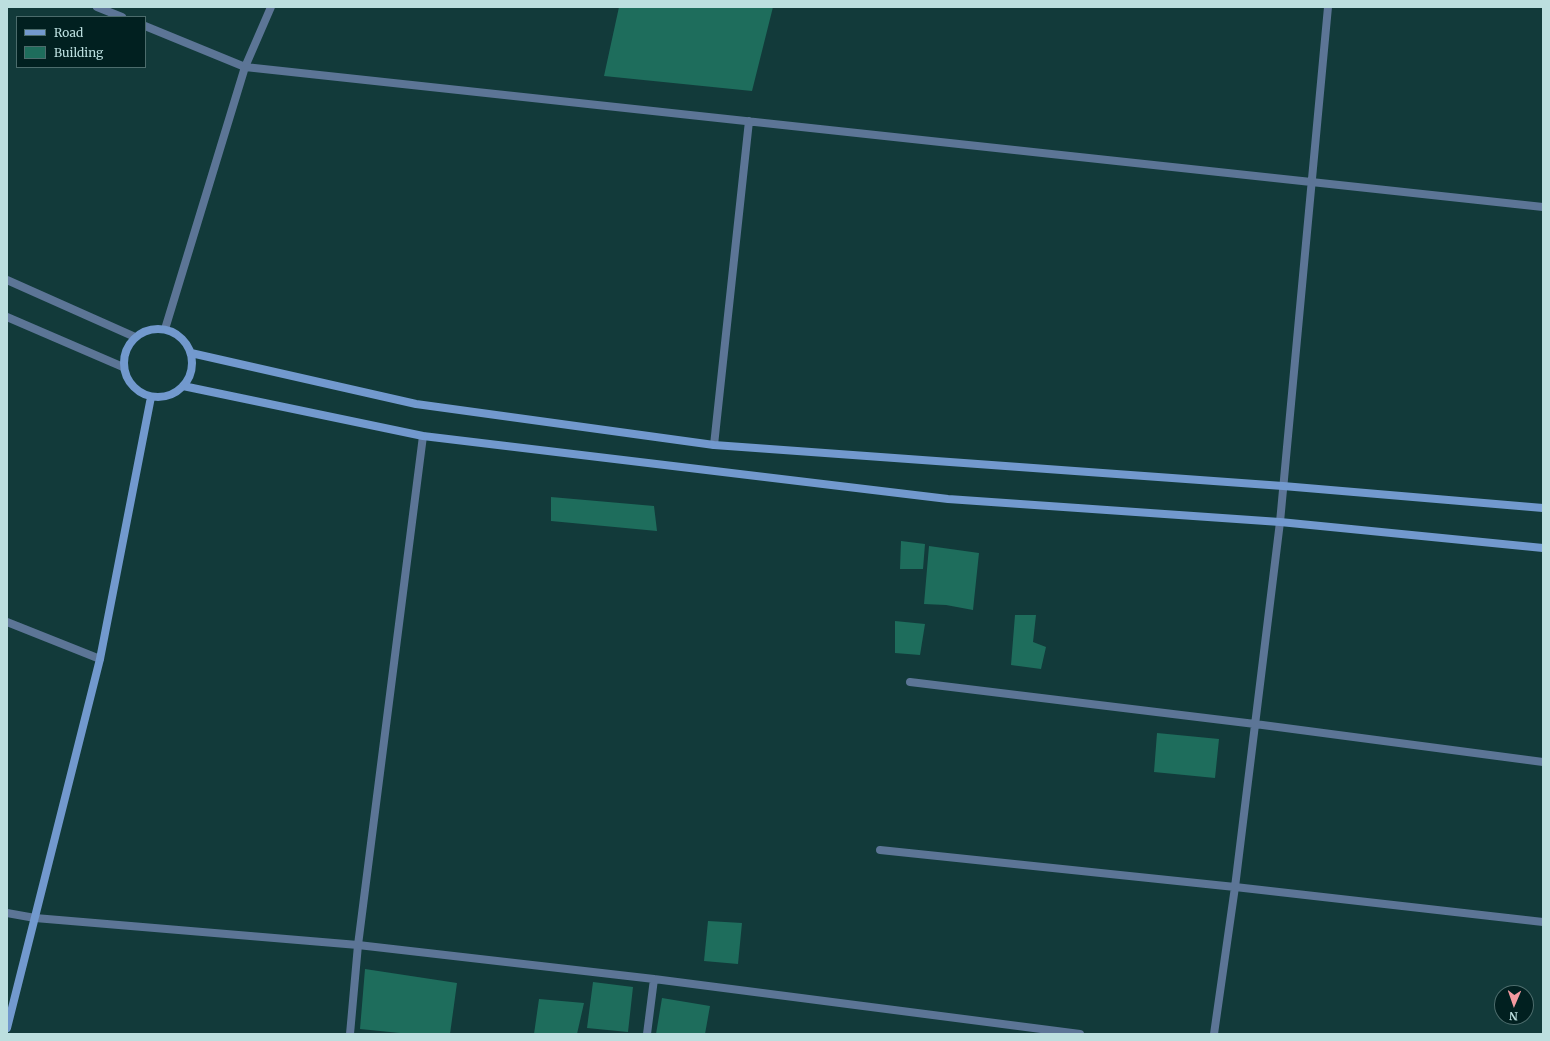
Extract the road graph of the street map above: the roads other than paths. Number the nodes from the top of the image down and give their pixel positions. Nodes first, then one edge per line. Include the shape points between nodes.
1 (98, 7) edge
2 (271, 7) edge
3 (1328, 7) edge
4 (120, 16) edge
5 (146, 26) edge
6 (245, 67) junction
7 (749, 121) junction
8 (1312, 182) junction
9 (1543, 207) edge
10 (7, 280) edge
11 (7, 317) edge
12 (165, 329) junction
13 (135, 337) junction
14 (191, 353) junction
15 (123, 367) junction
16 (183, 386) junction
17 (150, 397) junction
18 (423, 436) junction
19 (714, 445) junction
20 (1284, 486) junction
21 (1543, 508) edge
22 (1280, 522) junction
23 (1543, 548) edge
24 (7, 622) edge
25 (100, 659) junction
26 (910, 682) dead end
27 (1255, 724) junction
28 (1543, 762) edge
29 (880, 850) dead end
30 (1235, 887) junction
31 (7, 913) edge
32 (35, 918) junction
33 (1543, 922) edge
34 (358, 945) junction
35 (654, 979) junction
36 (7, 1028) edge
37 (350, 1034) edge
38 (647, 1034) edge
39 (1080, 1034) edge
40 (1214, 1034) edge

1 - 4 street
2 - 6 street
3 - 8 street
5 - 6 street
6 - 7 street
6 - 12 street
7 - 8 street
7 - 19 street
8 - 9 street
8 - 20 street
10 - 13 street
11 - 15 street
12 - 13 main road via 154,329
12 - 14 main road via 185,342
13 - 15 main road via 128,346
14 - 16 main road via 190,376
14 - 19 main road via 416,404
15 - 17 main road via 132,386
16 - 17 main road via 174,393 162,397
16 - 18 main road
17 - 25 main road
18 - 22 main road via 948,499
18 - 34 street
19 - 20 main road
20 - 21 main road
20 - 22 street
22 - 23 main road
22 - 27 street
24 - 25 street
25 - 32 main road
26 - 27 street
27 - 28 street
27 - 30 street
29 - 30 street
30 - 33 street
30 - 40 street
31 - 32 street
32 - 34 street
32 - 36 main road
34 - 35 street
34 - 37 street
35 - 38 street
35 - 39 street

